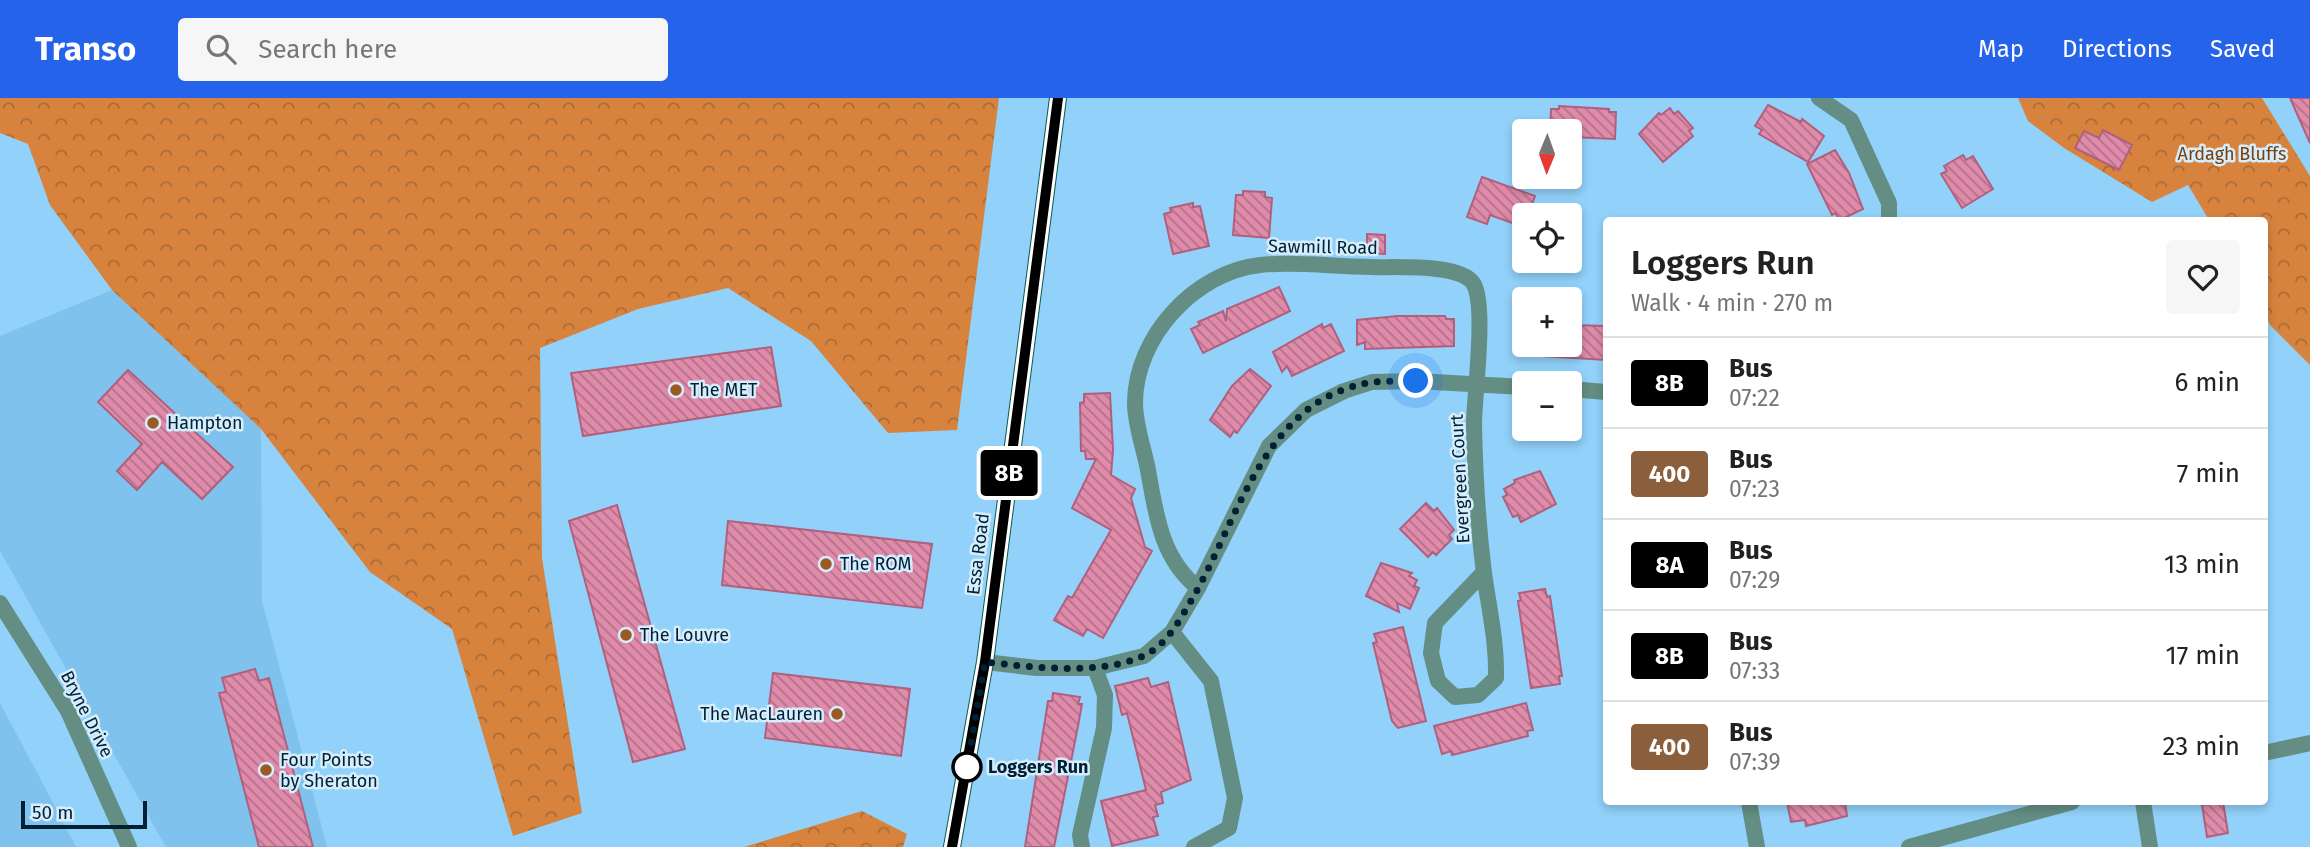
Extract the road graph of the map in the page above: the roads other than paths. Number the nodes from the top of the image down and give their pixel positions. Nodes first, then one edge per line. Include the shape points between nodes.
1 (1058, 98) edge
2 (1819, 98) edge
3 (1889, 217) edge
4 (1476, 384) junction
5 (1512, 386) edge
6 (1582, 390) edge
7 (1603, 392) edge
8 (1484, 572) junction
9 (1198, 588) junction
10 (0, 603) edge
11 (1172, 632) junction
12 (985, 662) junction
13 (1096, 668) junction
14 (2310, 743) edge
15 (2268, 752) edge
16 (1750, 805) edge
17 (2061, 805) edge
18 (2143, 805) edge
19 (129, 847) edge
20 (952, 847) edge
21 (1082, 847) edge
22 (1194, 847) edge
23 (1757, 847) edge
24 (1909, 847) edge
25 (2150, 847) edge

1 - 12 main road, Essa Road
2 - 3 street via 1851,120 1889,202
4 - 5 street
4 - 8 street, Evergreen Court via 1474,425
4 - 9 street via 1372,383 1306,410 1269,446
4 - 9 street, Sawmill Road via 1479,305 1473,284 1460,272 1259,265 1220,277 1192,293 1167,318 1146,351 1135,402 1158,528 1176,565
6 - 7 street
8 - 8 street, Evergreen Court via 1434,623 1431,653 1438,681 1455,697 1478,695 1496,678 1497,650
9 - 11 street
10 - 19 street, Bryne Drive via 68,711
11 - 13 street via 1144,656
11 - 22 street via 1211,681 1235,798 1229,828
12 - 13 street
12 - 20 main road, Essa Road
13 - 21 street via 1105,695 1104,728 1080,835
14 - 15 street
16 - 23 street
17 - 24 street
18 - 25 street

